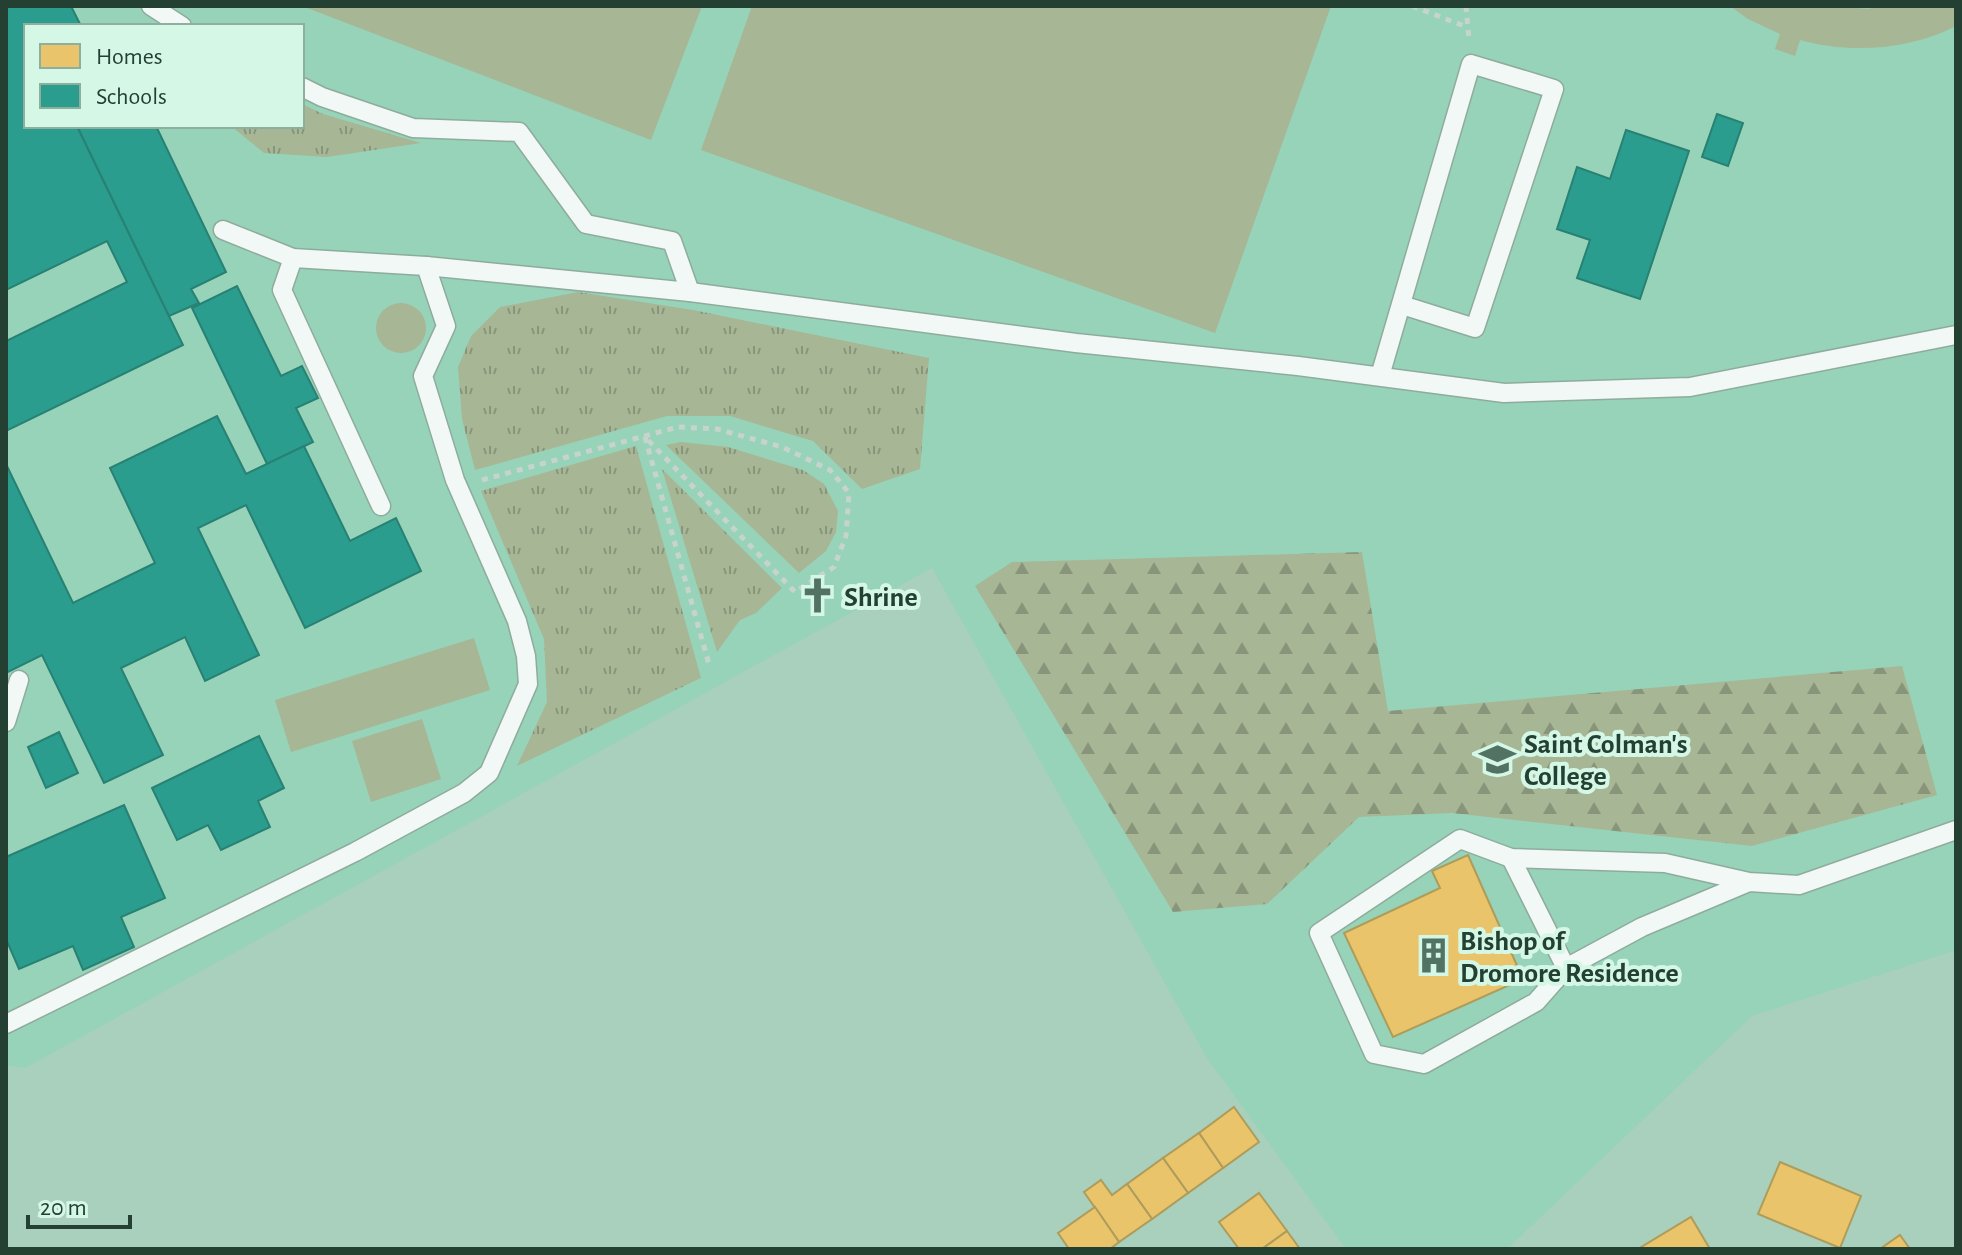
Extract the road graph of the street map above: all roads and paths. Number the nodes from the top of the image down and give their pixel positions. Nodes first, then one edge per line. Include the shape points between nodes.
1 (151, 6) edge
2 (1412, 6) edge
3 (179, 24) edge
4 (1467, 27) dead end
5 (304, 88) edge
6 (223, 230) dead end
7 (293, 258) junction
8 (426, 266) junction
9 (690, 292) junction
10 (1402, 305) junction
11 (1956, 335) edge
12 (1380, 376) junction
13 (644, 436) junction
14 (458, 486) junction
15 (381, 506) dead end
16 (710, 668) dead end
17 (19, 680) dead end
18 (6, 722) edge
19 (1956, 830) edge
20 (1511, 858) junction
21 (1749, 882) junction
22 (1566, 968) junction
23 (6, 1024) edge

1 - 3 lane
2 - 4 path
5 - 9 lane via 413,128 519,132 586,224 672,241
6 - 7 lane
7 - 8 lane
7 - 15 lane via 282,290
8 - 9 lane
8 - 14 lane via 446,326 423,376
9 - 12 lane
10 - 10 lane via 1471,64 1554,89 1475,328
10 - 12 lane
11 - 12 lane via 1690,387 1504,393
13 - 13 path via 678,427 717,429 782,447 830,470 849,493 846,536 834,567 795,592
13 - 14 path
13 - 16 path
14 - 23 lane via 517,621 526,656 528,684 489,773 464,793 355,852
17 - 18 lane
19 - 21 lane via 1799,885
20 - 21 lane via 1665,863
20 - 22 lane
20 - 22 lane via 1460,839 1319,933 1374,1054 1424,1064 1536,1002
21 - 22 lane via 1642,927

